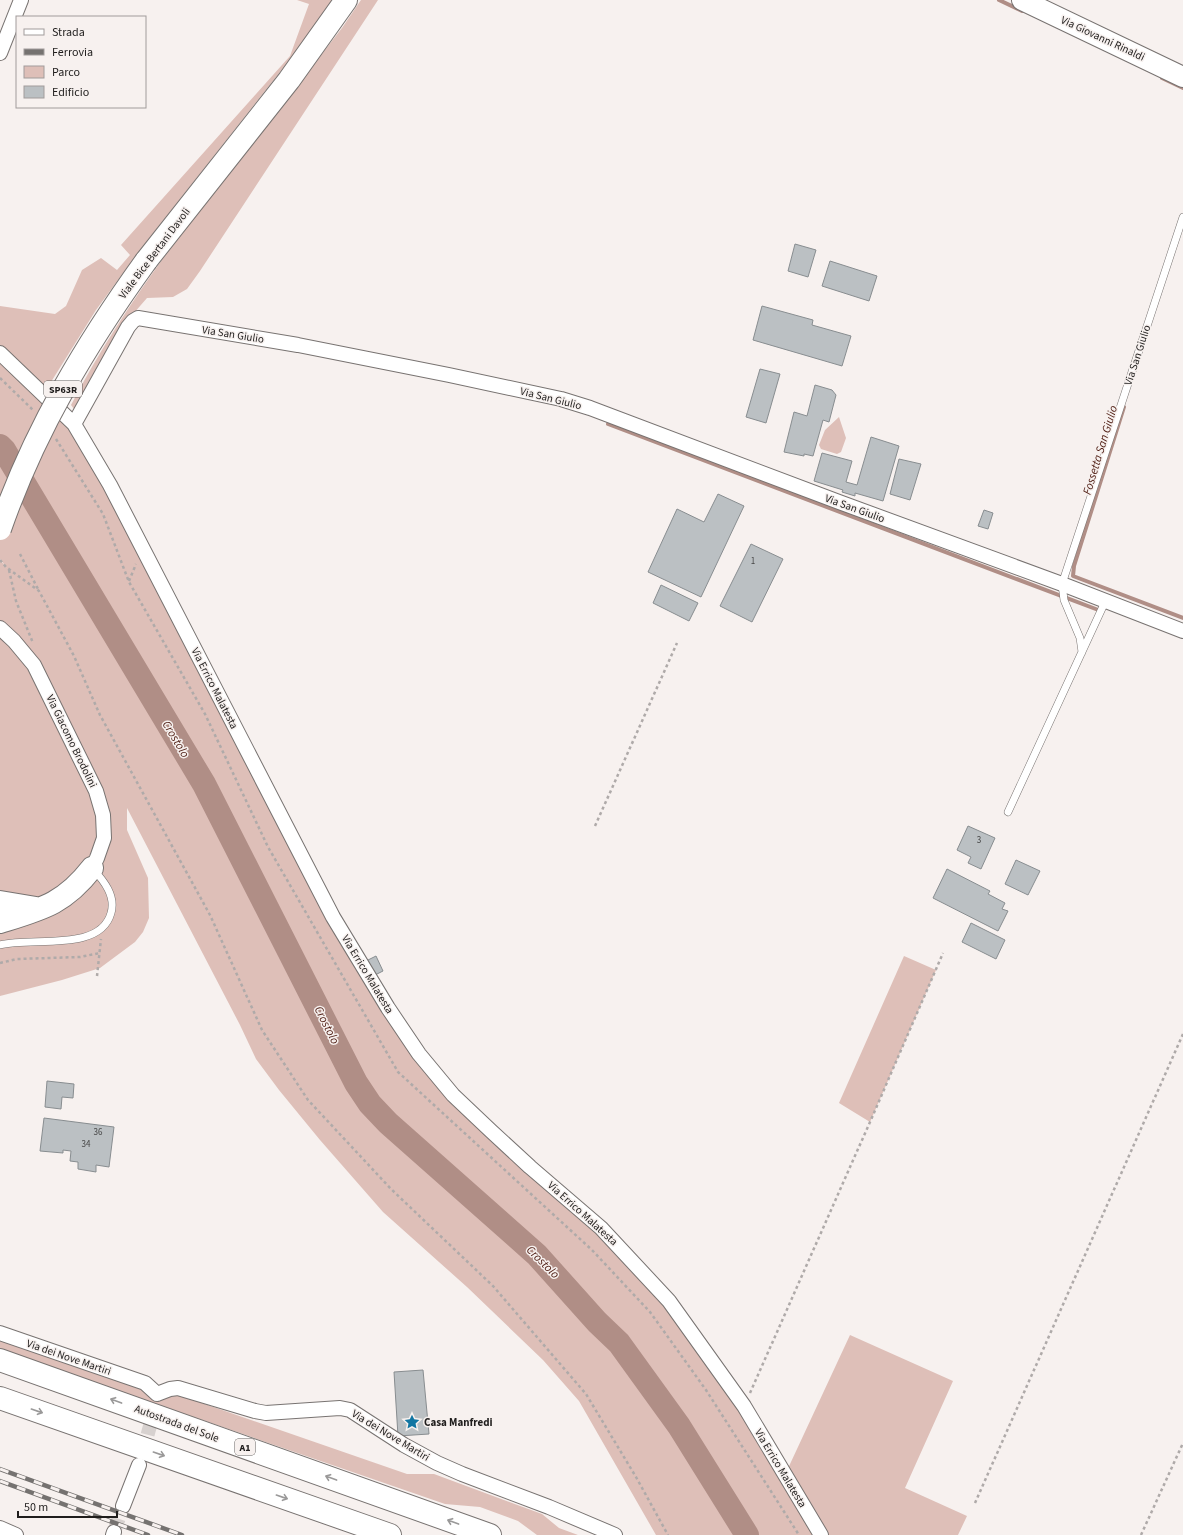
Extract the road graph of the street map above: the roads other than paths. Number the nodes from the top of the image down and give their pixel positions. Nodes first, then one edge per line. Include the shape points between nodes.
1 (21, 0) edge
2 (346, 0) edge
3 (1022, 0) edge
4 (0, 53) edge
5 (1183, 77) edge
6 (1183, 217) edge
7 (0, 353) edge
8 (74, 424) junction
9 (0, 529) edge
10 (1062, 584) junction
11 (1106, 602) junction
12 (0, 628) edge
13 (1183, 632) edge
14 (1082, 652) junction
15 (1008, 812) dead end
16 (92, 868) junction
17 (0, 902) edge
18 (41, 909) junction
19 (0, 922) edge
20 (0, 945) edge
21 (0, 1333) edge
22 (0, 1360) edge
23 (0, 1398) edge
24 (139, 1465) tunnel mouth
25 (123, 1506) tunnel mouth
26 (0, 1528) edge
27 (16, 1535) edge
28 (390, 1535) edge
29 (490, 1535) edge
30 (615, 1535) edge
31 (821, 1535) edge

1 - 4 street
2 - 9 highway, Viale Bice Bertani Davoli / SP63R, bridge via 289,80 146,261 104,320 71,374 29,456
3 - 5 street, Via Giovanni Rinaldi
6 - 10 lane, Via San Giulio
7 - 8 street, Via Errico Malatesta
8 - 10 street, Via San Giulio via 128,327 138,318 145,318 298,345 561,399
8 - 31 street, Via Errico Malatesta via 110,485 333,917 388,1008 419,1054 453,1095 530,1167 601,1228 647,1276 680,1316 744,1406
10 - 11 street, Via San Giulio
10 - 14 lane via 1064,600 1080,638
11 - 13 street, Via San Giulio
11 - 14 lane
12 - 16 street, Via Giacomo Brodolini via 31,660 100,800 104,838
14 - 15 lane
16 - 18 highway via 64,897
16 - 20 lane via 107,886 113,902 108,920 97,932 84,938
17 - 18 highway
18 - 19 highway
21 - 30 street, Via dei Nove Martiri via 145,1383 156,1399 170,1388 178,1388 266,1413 340,1408 350,1410 437,1463
29 -> 22 highway, Autostrada del Sole / A1
23 -> 28 highway
24 - 25 street
26 - 27 street

